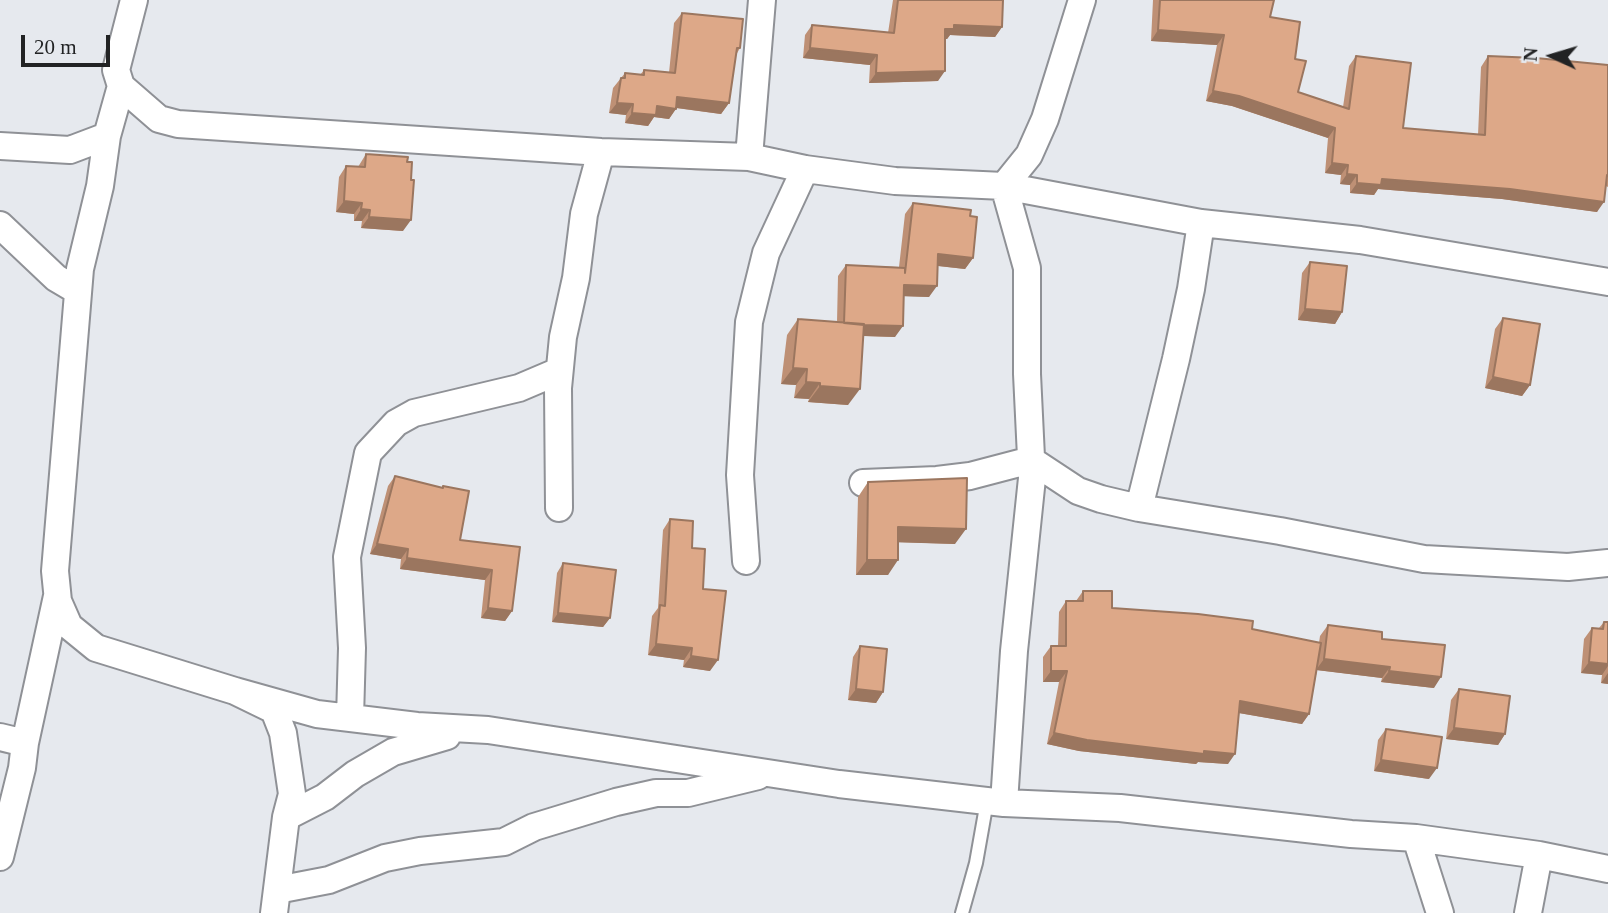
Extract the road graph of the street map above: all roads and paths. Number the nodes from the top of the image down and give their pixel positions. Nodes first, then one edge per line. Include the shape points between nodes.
1 (134, 0) edge
2 (762, 0) edge
3 (1082, 0) edge
4 (121, 86) junction
5 (107, 136) junction
6 (0, 146) edge
7 (601, 152) junction
8 (749, 157) junction
9 (805, 169) junction
10 (1004, 186) junction
11 (1201, 223) junction
12 (0, 225) edge
13 (1608, 282) edge
14 (78, 291) junction
15 (559, 371) junction
16 (1031, 460) junction
17 (863, 483) dead end
18 (559, 508) dead end
19 (1139, 508) junction
20 (746, 561) dead end
21 (1608, 563) edge
22 (58, 594) junction
23 (235, 691) junction
24 (350, 718) junction
25 (480, 730) junction
26 (13, 740) edge
27 (770, 773) junction
28 (996, 802) junction
29 (286, 817) junction
30 (1416, 838) junction
31 (1539, 855) junction
32 (0, 857) edge
33 (1608, 869) edge
34 (275, 902) edge
35 (962, 913) edge
36 (1440, 913) edge
37 (1528, 913) edge

1 - 4 street via 116,70
2 - 8 street
3 - 10 street via 1045,119 1029,155
4 - 5 street
4 - 7 street via 159,119 178,124
5 - 6 street via 70,150
5 - 14 street
7 - 8 street
7 - 15 street via 584,214
8 - 9 street
9 - 10 street via 895,181
9 - 20 street via 766,253 749,322 740,475
10 - 11 street
10 - 16 street via 1027,268
11 - 13 street via 1360,240
11 - 19 street via 1181,336
12 - 14 street via 56,278
14 - 22 street via 55,571
15 - 18 street
15 - 24 street via 519,388 414,413 396,423 369,453 347,557
16 - 17 street via 970,476
16 - 19 street via 1079,491
16 - 28 street
19 - 21 street via 1424,559 1568,567
22 - 23 street via 69,625 96,648
22 - 26 street
23 - 24 street via 317,714
23 - 29 street via 274,710 284,733 292,794
24 - 25 street
25 - 27 street
25 - 29 street via 393,752
26 - 32 street via 22,768
27 - 28 street
27 - 34 street via 688,793 656,793 616,802 534,827 504,842 385,858
28 - 30 street via 1120,808
28 - 35 lane
29 - 34 street
30 - 31 street
30 - 36 street
31 - 33 street
31 - 37 street

